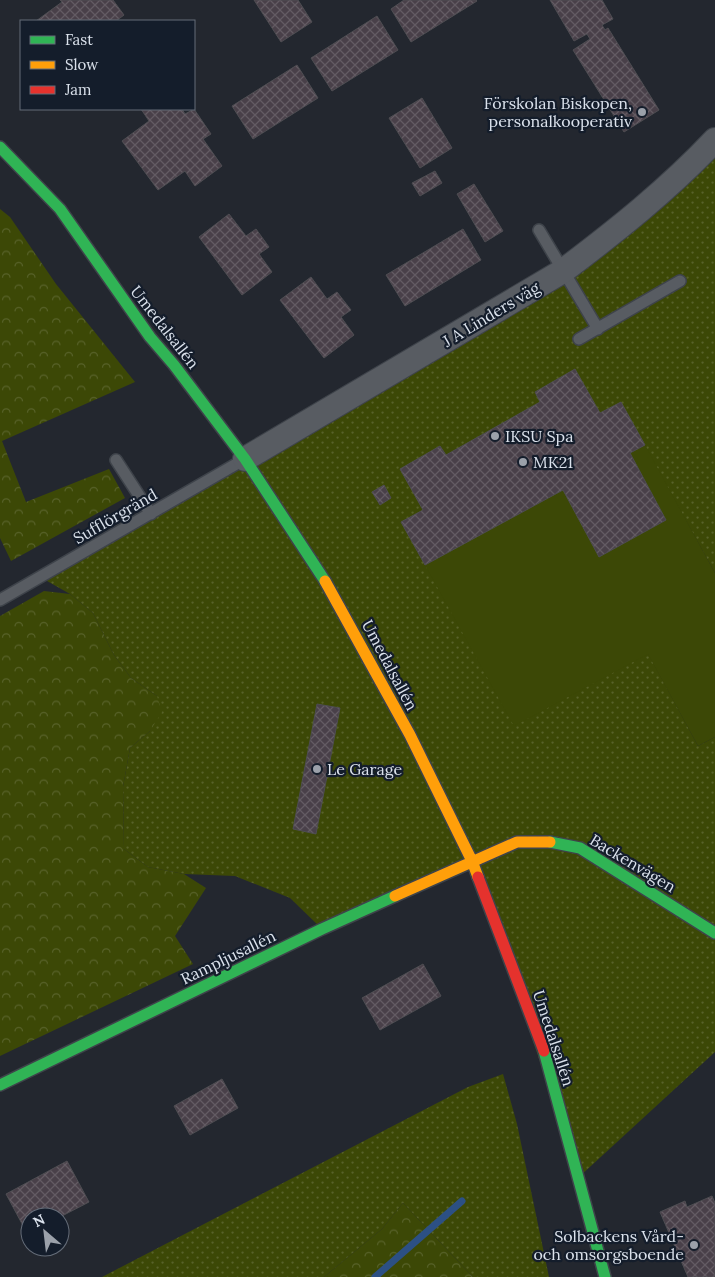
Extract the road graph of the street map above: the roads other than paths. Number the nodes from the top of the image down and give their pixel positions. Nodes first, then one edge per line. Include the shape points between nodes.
1 (715, 140) edge
2 (0, 147) edge
3 (538, 230) dead end
4 (563, 271) junction
5 (680, 281) dead end
6 (598, 329) junction
7 (579, 339) dead end
8 (245, 458) junction
9 (116, 460) dead end
10 (151, 514) junction
11 (1, 596) edge
12 (472, 861) junction
13 (715, 933) edge
14 (0, 1085) edge
15 (604, 1277) edge

1 - 4 street, J A Linders väg via 688,170
2 - 8 street, Umedalsallén via 60,209 150,337
3 - 4 lane
4 - 6 lane
4 - 8 street, J A Linders väg
5 - 6 lane
6 - 7 lane
8 - 10 lane, Sufflörgränd
8 - 12 street, Umedalsallén via 331,590 410,735
9 - 10 lane
10 - 11 lane, Sufflörgränd
12 - 13 street, Backenvägen via 517,842 547,841 580,848
12 - 14 street, Rampljusallén via 322,929
12 - 15 street, Umedalsallén via 542,1043

